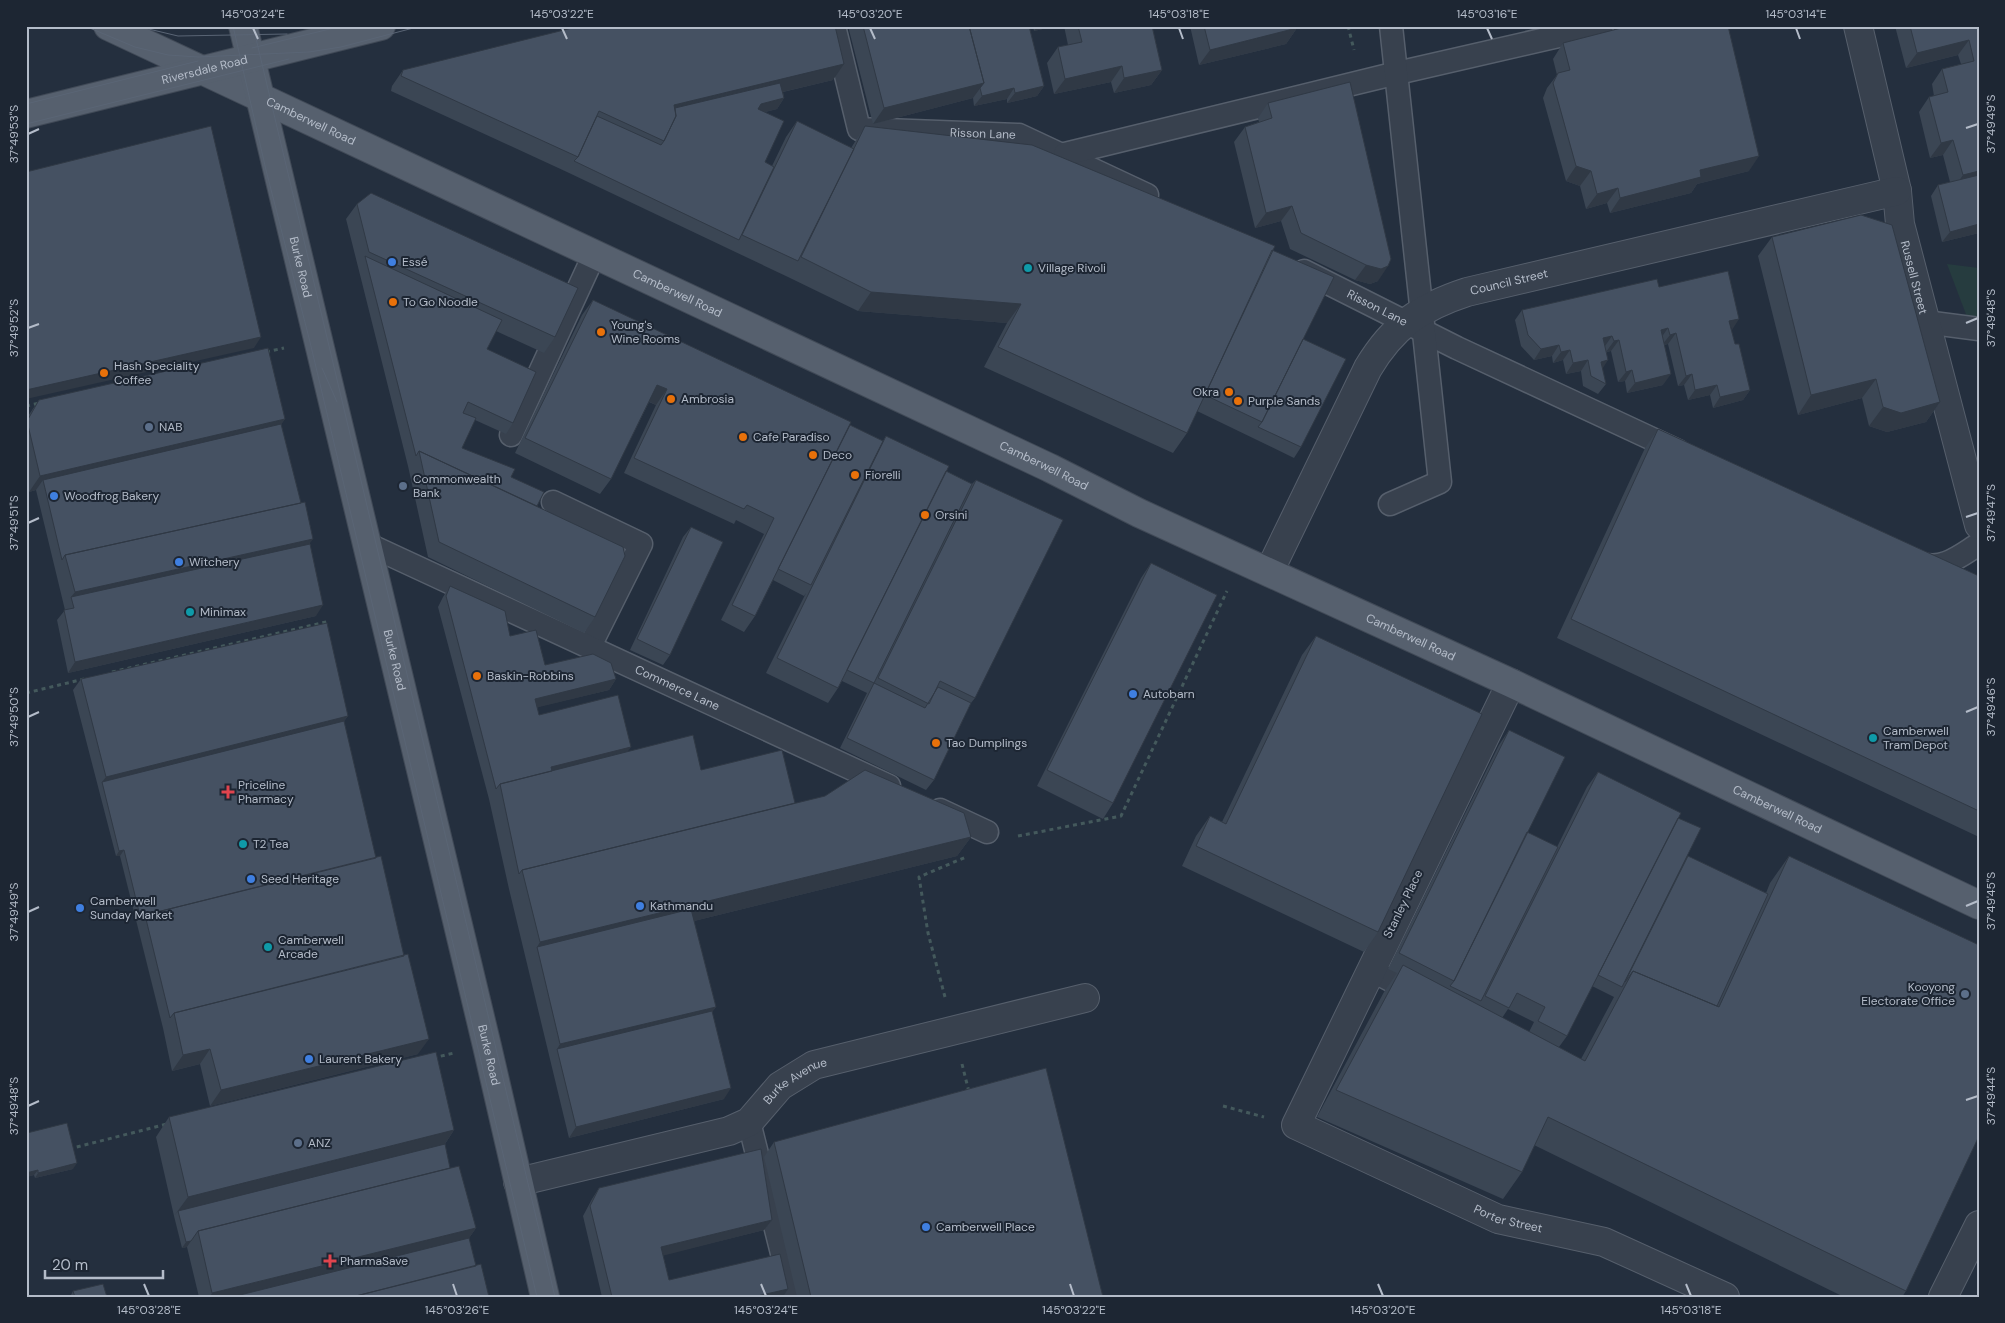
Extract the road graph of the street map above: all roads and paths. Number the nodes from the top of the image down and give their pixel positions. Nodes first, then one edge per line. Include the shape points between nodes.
1 (108, 26) edge
2 (243, 26) edge
3 (382, 26) edge
4 (834, 26) edge
5 (1391, 26) edge
6 (1602, 26) edge
7 (1858, 26) edge
8 (250, 59) junction
9 (201, 71) junction
10 (1396, 74) junction
11 (260, 98) junction
12 (26, 114) edge
13 (1064, 154) junction
14 (1897, 191) junction
15 (1162, 202) edge
16 (594, 255) junction
17 (1287, 263) edge
18 (1416, 322) junction
19 (1925, 322) junction
20 (1979, 329) edge
21 (48, 401) edge
22 (26, 406) edge
23 (511, 435) edge
24 (1699, 460) edge
25 (553, 502) dead end
26 (1390, 504) dead end
27 (1979, 525) edge
28 (368, 544) junction
29 (1979, 544) edge
30 (1904, 556) edge
31 (1242, 559) junction
32 (1269, 572) junction
33 (330, 621) dead end
34 (590, 646) junction
35 (110, 673) edge
36 (91, 677) edge
37 (1511, 683) junction
38 (26, 693) edge
39 (987, 832) dead end
40 (1013, 837) dead end
41 (974, 854) dead end
42 (1979, 905) edge
43 (1371, 970) junction
44 (1086, 998) dead end
45 (1440, 1006) edge
46 (954, 1030) junction
47 (487, 1046) junction
48 (424, 1060) edge
49 (969, 1093) edge
50 (1222, 1106) dead end
51 (176, 1122) edge
52 (749, 1122) junction
53 (1296, 1125) junction
54 (68, 1149) edge
55 (518, 1182) junction
56 (1979, 1225) edge
57 (545, 1297) edge
58 (793, 1297) edge
59 (1725, 1297) edge
60 (1943, 1297) edge

1 - 9 main road, Camberwell Road
2 - 8 main road, Burke Road
3 - 8 main road, Riversdale Road
4 - 13 lane, Risson Lane via 859,129 1019,135
5 - 10 lane
6 - 10 lane
7 - 14 street, Russell Street
8 - 9 main road, Riversdale Road
8 - 11 main road, Burke Road
9 - 11 main road, Camberwell Road
9 - 12 main road, Riversdale Road
10 - 13 lane
10 - 18 lane
11 - 16 main road, Camberwell Road
11 - 28 main road, Burke Road
13 - 15 lane, Risson Lane
14 - 18 street, Council Street via 1467,292 1445,300
14 - 19 street, Russell Street via 1900,224
16 - 23 lane
16 - 31 main road, Camberwell Road
17 - 18 lane, Risson Lane
18 - 24 lane, Risson Lane
18 - 26 lane via 1440,482
18 - 32 street, Council Street via 1389,338 1368,368
19 - 20 lane
19 - 27 street, Russell Street
21 - 22 path
25 - 34 lane via 641,544
28 - 34 lane, Commerce Lane
28 - 47 main road, Burke Road
29 - 30 lane via 1952,561 1936,566
31 - 32 main road, Camberwell Road
31 - 40 path via 1121,816
32 - 37 main road, Camberwell Road
33 - 35 path
34 - 39 lane, Commerce Lane
36 - 38 path
37 - 42 main road, Camberwell Road
37 - 43 street, Stanley Place
41 - 46 path via 919,877 928,933
43 - 45 lane
43 - 53 street, Stanley Place
44 - 46 street, Burke Avenue
46 - 49 path
46 - 52 street, Burke Avenue via 814,1064 780,1086
47 - 48 path
47 - 55 main road, Burke Road
50 - 53 path
51 - 54 path
52 - 55 street, Burke Avenue via 729,1131
52 - 58 lane
53 - 59 street, Porter Street via 1498,1219 1604,1242
55 - 57 main road, Burke Road
56 - 60 street

